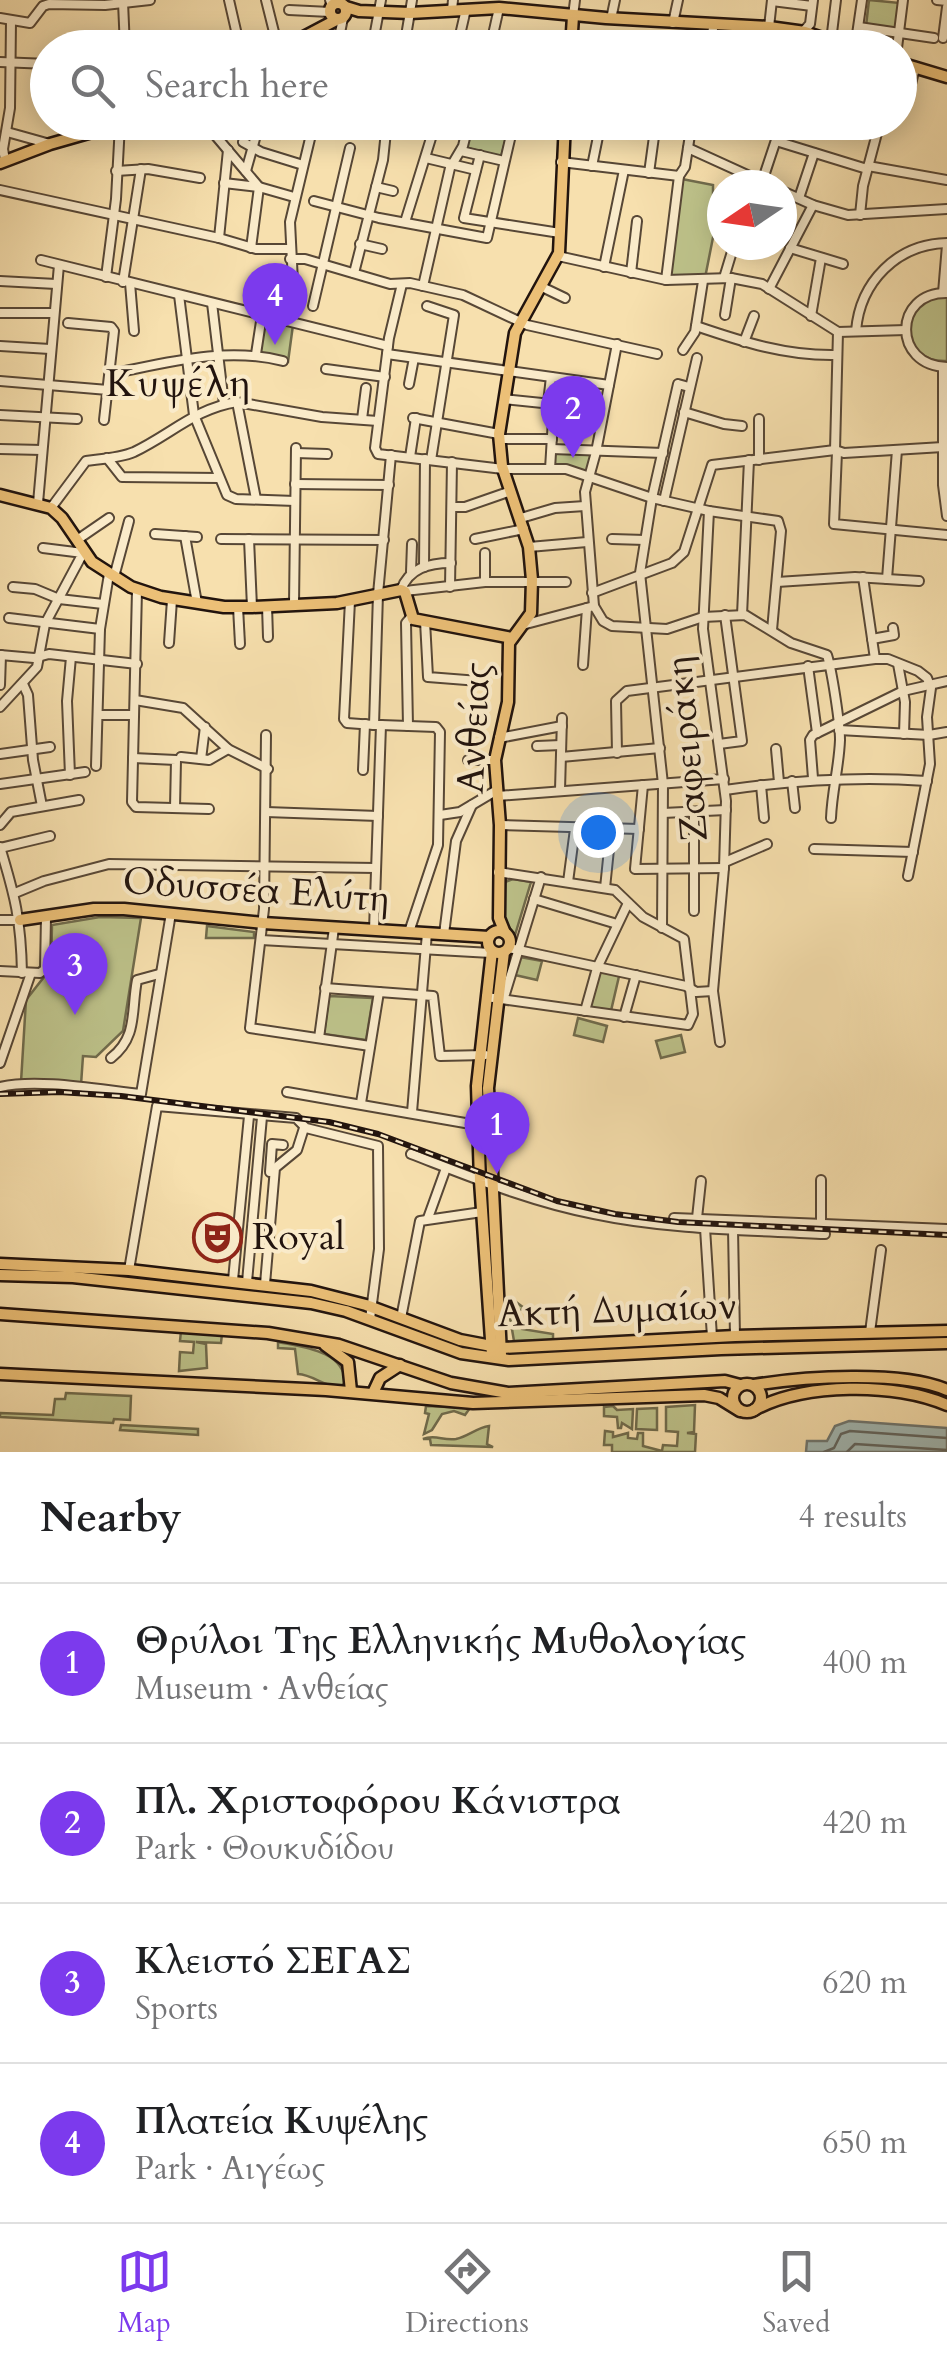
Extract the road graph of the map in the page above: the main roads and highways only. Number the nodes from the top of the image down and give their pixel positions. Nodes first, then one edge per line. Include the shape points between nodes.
1 (453, 5) edge
2 (497, 5) edge
3 (379, 6) edge
4 (538, 6) edge
5 (339, 10) edge
6 (574, 16) junction
7 (321, 30) edge
8 (573, 30) edge
9 (790, 30) edge
10 (917, 68) edge
11 (947, 77) edge
12 (63, 140) edge
13 (564, 140) edge
14 (2, 162) edge
15 (0, 495) edge
16 (512, 638) junction
17 (498, 878) junction
18 (20, 920) road end
19 (505, 933) junction
20 (489, 936) junction
21 (503, 951) junction
22 (486, 1055) junction
23 (485, 1182) junction
24 (489, 1240) junction
25 (0, 1264) edge
26 (0, 1274) edge
27 (371, 1313) junction
28 (0, 1317) edge
29 (947, 1331) edge
30 (323, 1342) junction
31 (947, 1343) edge
32 (497, 1354) junction
33 (400, 1365) junction
34 (0, 1374) edge
35 (740, 1385) junction
36 (754, 1386) junction
37 (947, 1390) edge
38 (351, 1391) junction
39 (373, 1393) junction
40 (947, 1405) edge
41 (754, 1410) junction
42 (740, 1411) junction

1 - 2 main road
1 - 3 main road via 410,13
2 - 4 main road
3 - 5 main road
4 - 6 main road
5 - 7 main road
6 - 8 main road
6 - 9 main road
10 - 11 main road
12 - 14 main road
13 - 16 main road, Ανθείας via 558,256 514,333 499,437 532,580 532,608
15 - 16 main road via 51,508 83,553 112,576 172,600 252,607 350,601 402,590 411,618
16 - 17 main road, Ανθείας via 495,760
17 - 19 main road, Ανθείας
17 - 20 main road, Ανθείας
18 - 20 main road, Οδυσσέα Ελύτη via 104,909
19 - 20 main road
19 - 21 main road via 510,939
20 - 21 main road via 487,944
21 - 22 main road
21 - 22 main road via 486,997
22 - 23 main road
23 - 24 main road
23 - 24 main road via 482,1212
24 - 32 main road
25 - 27 main road, Ακτή Δυμαίων via 264,1284 325,1293
26 - 27 main road, Ακτή Δυμαίων via 266,1296
27 - 32 main road, Ακτή Δυμαίων
27 - 32 main road, Ακτή Δυμαίων via 454,1350
28 - 30 main road via 240,1329
29 - 32 main road, Ακτή Δυμαίων via 712,1337
30 - 33 main road
30 - 38 main road via 348,1362
31 - 32 main road, Ακτή Δυμαίων
33 - 35 main road via 508,1393
33 - 39 main road via 380,1378
34 - 38 main road
35 - 36 main road
35 - 42 main road via 732,1396
36 - 37 main road via 888,1378
36 - 41 main road via 761,1398
38 - 39 main road
39 - 42 main road via 472,1403 704,1396
40 - 41 main road via 889,1392 804,1391
41 - 42 main road

